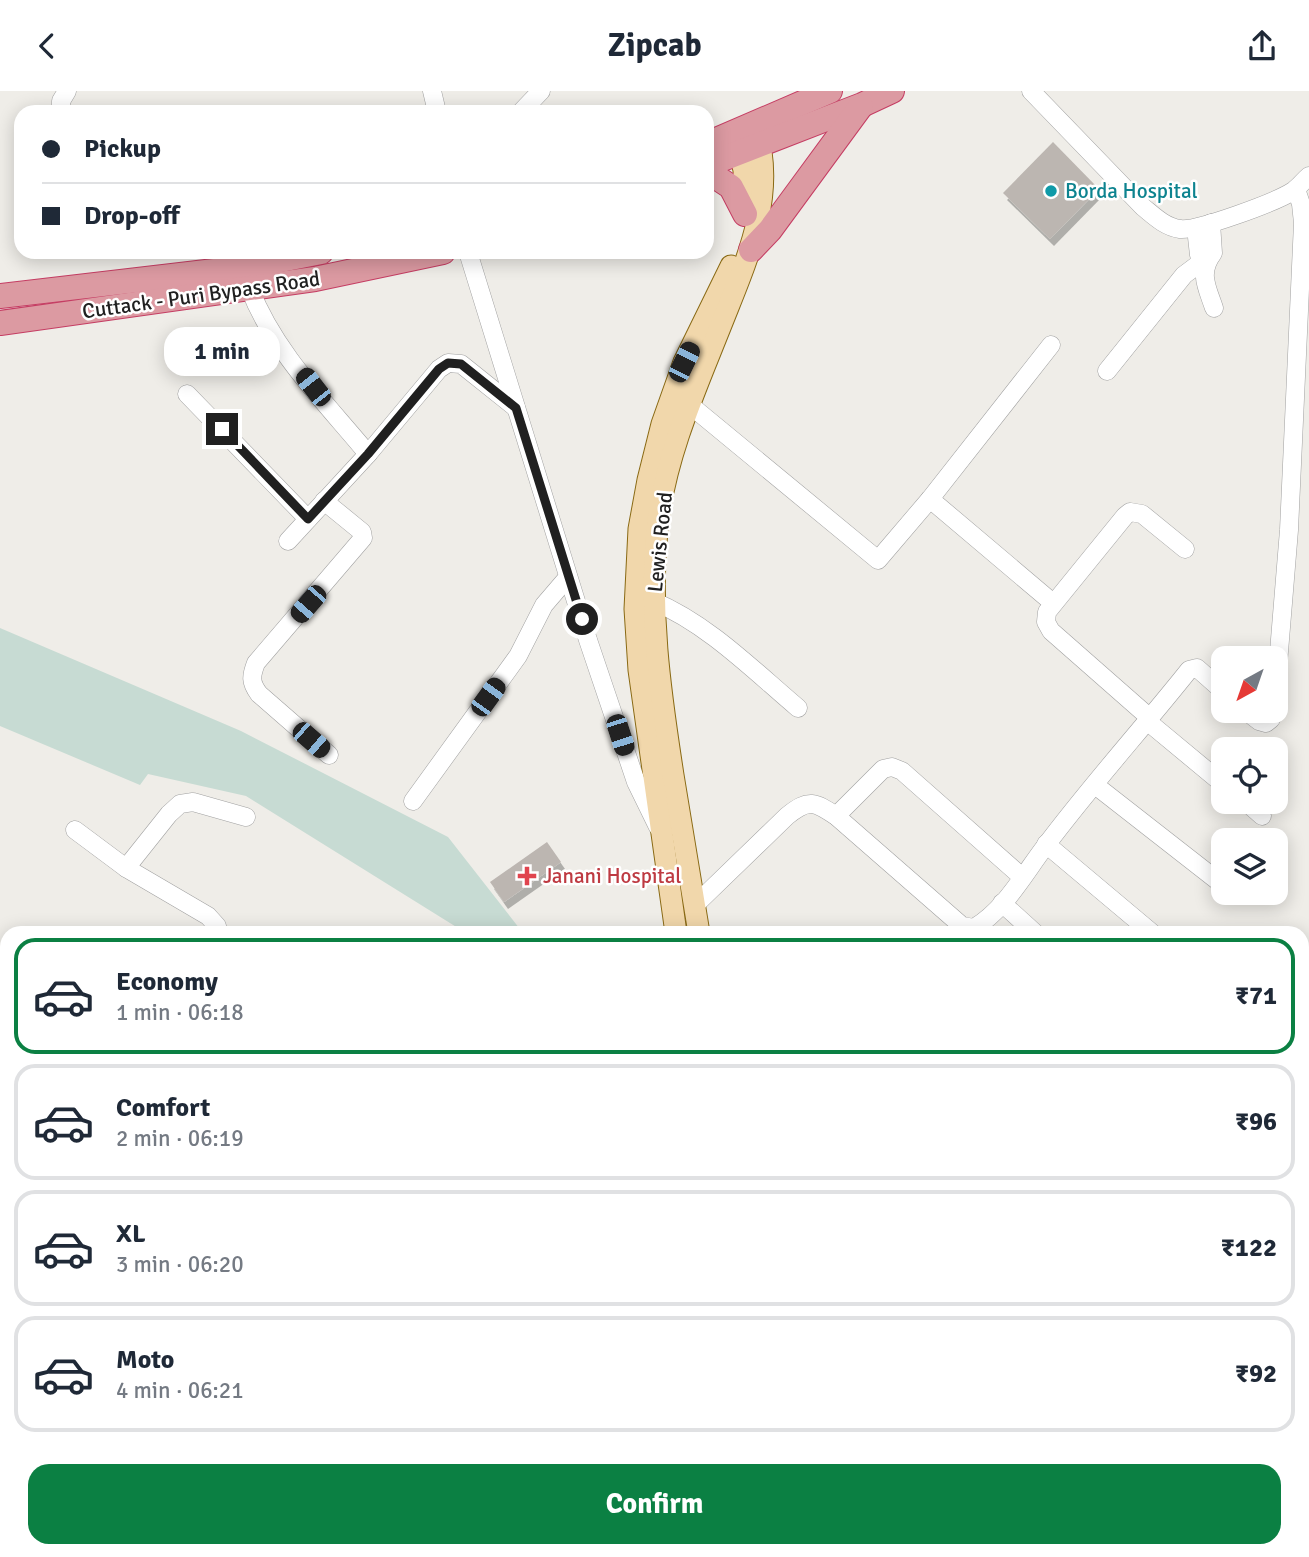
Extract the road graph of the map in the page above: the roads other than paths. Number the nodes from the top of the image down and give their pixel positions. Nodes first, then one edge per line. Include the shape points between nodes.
1 (541, 91) edge
2 (831, 91) edge
3 (892, 91) edge
4 (1031, 91) edge
5 (528, 105) edge
6 (862, 105) junction
7 (747, 137) junction
8 (714, 143) edge
9 (714, 160) edge
10 (714, 176) edge
11 (1309, 176) edge
12 (1296, 189) junction
13 (746, 214) junction
14 (1203, 225) junction
15 (751, 250) junction
16 (286, 259) edge
17 (410, 259) edge
18 (470, 259) edge
19 (1206, 263) junction
20 (250, 289) junction
21 (0, 296) edge
22 (1214, 308) dead end
23 (0, 323) edge
24 (1051, 345) dead end
25 (1107, 370) dead end
26 (187, 394) dead end
27 (690, 405) junction
28 (516, 408) junction
29 (368, 454) junction
30 (930, 499) junction
31 (324, 501) junction
32 (308, 519) junction
33 (288, 541) dead end
34 (1185, 549) dead end
35 (568, 577) junction
36 (653, 601) junction
37 (1053, 603) junction
38 (1279, 646) edge
39 (1211, 680) edge
40 (798, 708) dead end
41 (1149, 719) junction
42 (329, 755) dead end
43 (1211, 773) edge
44 (1094, 785) junction
45 (413, 801) dead end
46 (1260, 814) edge
47 (836, 816) junction
48 (1262, 816) dead end
49 (246, 817) dead end
50 (75, 830) dead end
51 (661, 833) junction
52 (1046, 844) junction
53 (126, 868) junction
54 (1211, 876) edge
55 (1022, 877) junction
56 (1002, 903) junction
57 (694, 906) junction
58 (216, 926) edge
59 (675, 926) edge
60 (698, 926) edge
61 (962, 926) edge
62 (977, 926) edge
63 (1027, 926) edge
64 (1144, 926) edge

1 - 5 street
2 - 7 highway
3 - 6 highway
4 - 14 street via 1164,224 1180,229
6 - 7 highway
6 - 15 highway
7 - 8 highway
7 - 9 highway
7 - 13 main road, Lewis Road
7 - 15 main road, Lewis Road via 763,169
10 - 13 highway via 731,187
11 - 12 street
12 - 14 street
12 - 38 street via 1303,223
13 - 51 main road, Lewis Road via 740,245 684,362 662,424 639,529 638,658
14 - 19 street via 1213,253
15 - 27 main road, Lewis Road
16 - 21 highway, Cuttack - Puri Bypass Road
17 - 20 highway, Cuttack - Puri Bypass Road
18 - 28 street
19 - 22 street via 1204,277
19 - 25 street via 1184,275
20 - 23 highway, Cuttack - Puri Bypass Road
20 - 29 street via 275,339
24 - 30 street
26 - 32 street
27 - 30 street via 874,559 883,556
27 - 36 main road, Lewis Road via 659,518
28 - 29 street via 461,364 448,363
28 - 35 street
29 - 31 street
30 - 37 street
31 - 32 street
31 - 42 street via 362,532 363,538 256,663 251,676 258,694
32 - 33 street
34 - 37 street via 1142,515 1130,512
35 - 45 street via 544,605 518,656
35 - 51 street via 636,782
36 - 40 street via 710,634
36 - 57 main road, Lewis Road via 658,674
37 - 41 street via 1046,622 1051,631
39 - 41 street via 1192,668
41 - 43 street
41 - 44 street
44 - 52 street
44 - 54 street
46 - 48 street
47 - 55 street via 883,769 892,767
47 - 57 street via 818,804 798,807
47 - 61 street
49 - 53 street via 193,802 180,804
50 - 53 street
51 - 59 main road, Lewis Road
52 - 55 street
52 - 64 street
53 - 58 street via 208,916
55 - 56 street
56 - 62 street
56 - 63 street
57 - 60 main road, Lewis Road

